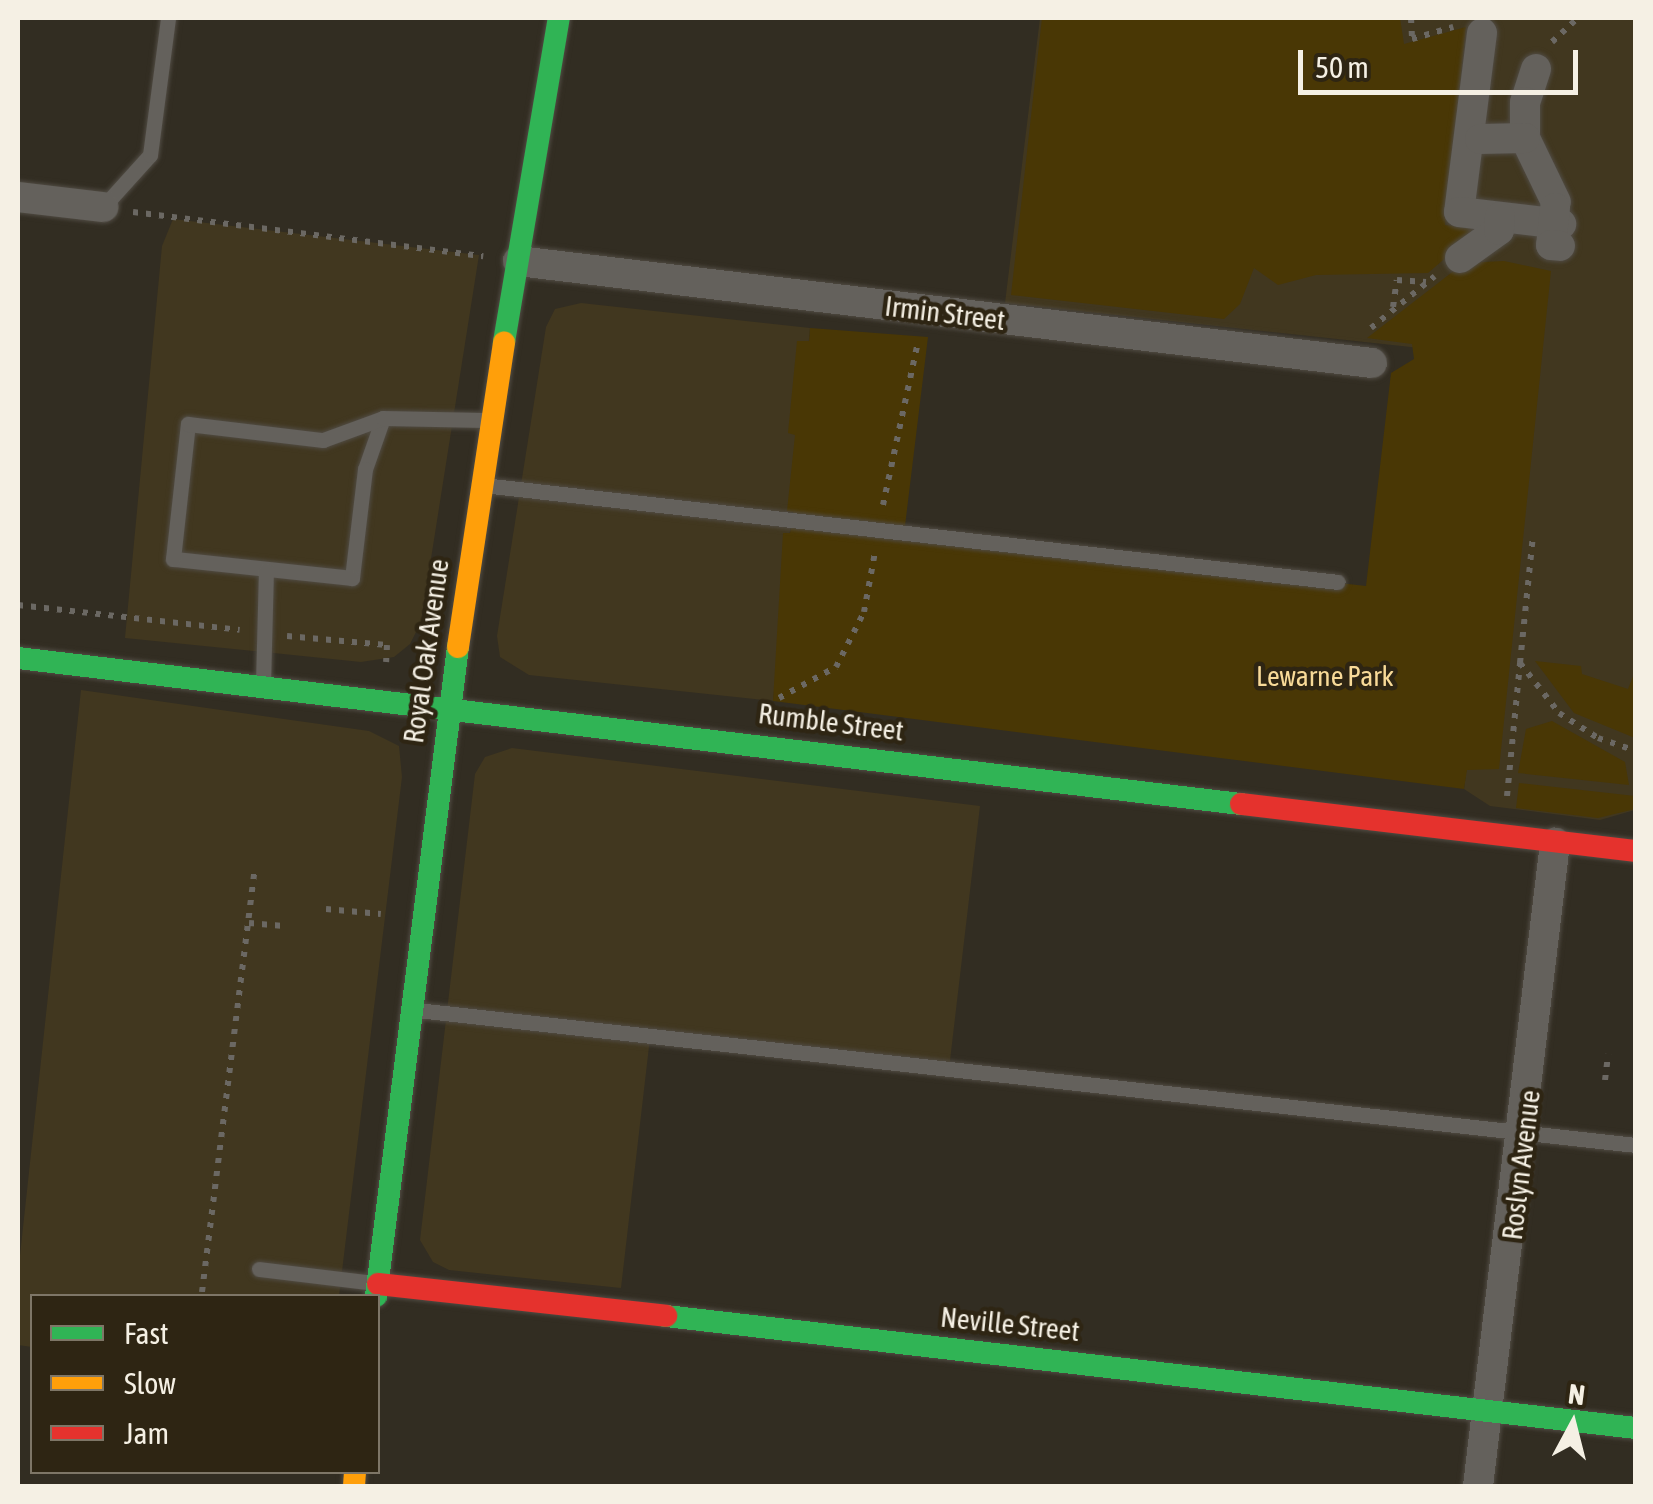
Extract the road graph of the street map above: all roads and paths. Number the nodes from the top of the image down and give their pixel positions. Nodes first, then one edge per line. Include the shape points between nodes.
1 (168, 18) edge
2 (559, 18) edge
3 (1411, 18) edge
4 (1474, 28) joint
5 (1536, 69) dead end
6 (1477, 93) junction
7 (1525, 102) junction
8 (1526, 138) junction
9 (1474, 141) junction
10 (18, 197) edge
11 (104, 206) junction
12 (1500, 217) junction
13 (1460, 258) joint
14 (518, 260) junction
15 (1427, 282) junction
16 (1393, 306) junction
17 (1378, 322) dead end
18 (1372, 364) dead end
19 (383, 418) junction
20 (494, 420) junction
21 (479, 485) junction
22 (1533, 536) dead end
23 (266, 570) junction
24 (1338, 582) dead end
25 (18, 605) edge
26 (232, 629) dead end
27 (298, 637) dead end
28 (18, 658) edge
29 (386, 660) dead end
30 (1520, 663) junction
31 (263, 684) junction
32 (450, 706) junction
33 (1636, 751) edge
34 (1508, 778) dead end
35 (1555, 843) junction
36 (1636, 851) edge
37 (255, 868) dead end
38 (326, 909) dead end
39 (381, 914) dead end
40 (1636, 920) edge
41 (250, 922) junction
42 (281, 926) dead end
43 (1636, 935) edge
44 (409, 1009) junction
45 (1608, 1054) dead end
46 (1604, 1080) dead end
47 (1526, 1131) junction
48 (1636, 1146) edge
49 (258, 1269) dead end
50 (377, 1290) edge
51 (202, 1292) dead end
52 (1489, 1407) junction
53 (1636, 1428) edge
54 (1478, 1486) edge

1 - 11 lane via 150,155
2 - 14 street, Royal Oak Avenue
3 - 4 path via 1412,38
4 - 6 street
5 - 7 street
6 - 7 street
6 - 9 street
7 - 8 street
8 - 9 street
8 - 12 street via 1556,231
9 - 12 street via 1459,212
10 - 11 street
11 - 14 path
12 - 13 street via 1499,230
13 - 15 path
14 - 18 street, Irmin Street
14 - 20 street, Royal Oak Avenue
15 - 16 path
15 - 16 path via 1397,280
16 - 17 path
19 - 20 lane
19 - 23 lane via 366,469 352,578
19 - 23 lane via 323,440 188,424 173,560
20 - 21 street, Royal Oak Avenue
21 - 24 lane
21 - 32 street, Royal Oak Avenue
22 - 30 path
23 - 31 lane
25 - 26 path
27 - 29 path via 388,645
28 - 31 street, Rumble Street
30 - 33 path via 1559,712 1598,738
30 - 34 path
31 - 32 street, Rumble Street
32 - 35 street, Rumble Street
32 - 44 street, Royal Oak Avenue
35 - 36 street, Rumble Street
35 - 47 street, Roslyn Avenue
37 - 41 path
38 - 39 path
40 - 43 path
41 - 42 path
41 - 51 path
44 - 47 lane
44 - 50 street, Royal Oak Avenue
45 - 46 path
47 - 48 lane
47 - 52 street, Roslyn Avenue
49 - 50 lane
50 - 52 street, Neville Street
52 - 53 street, Neville Street
52 - 54 street, Roslyn Avenue

